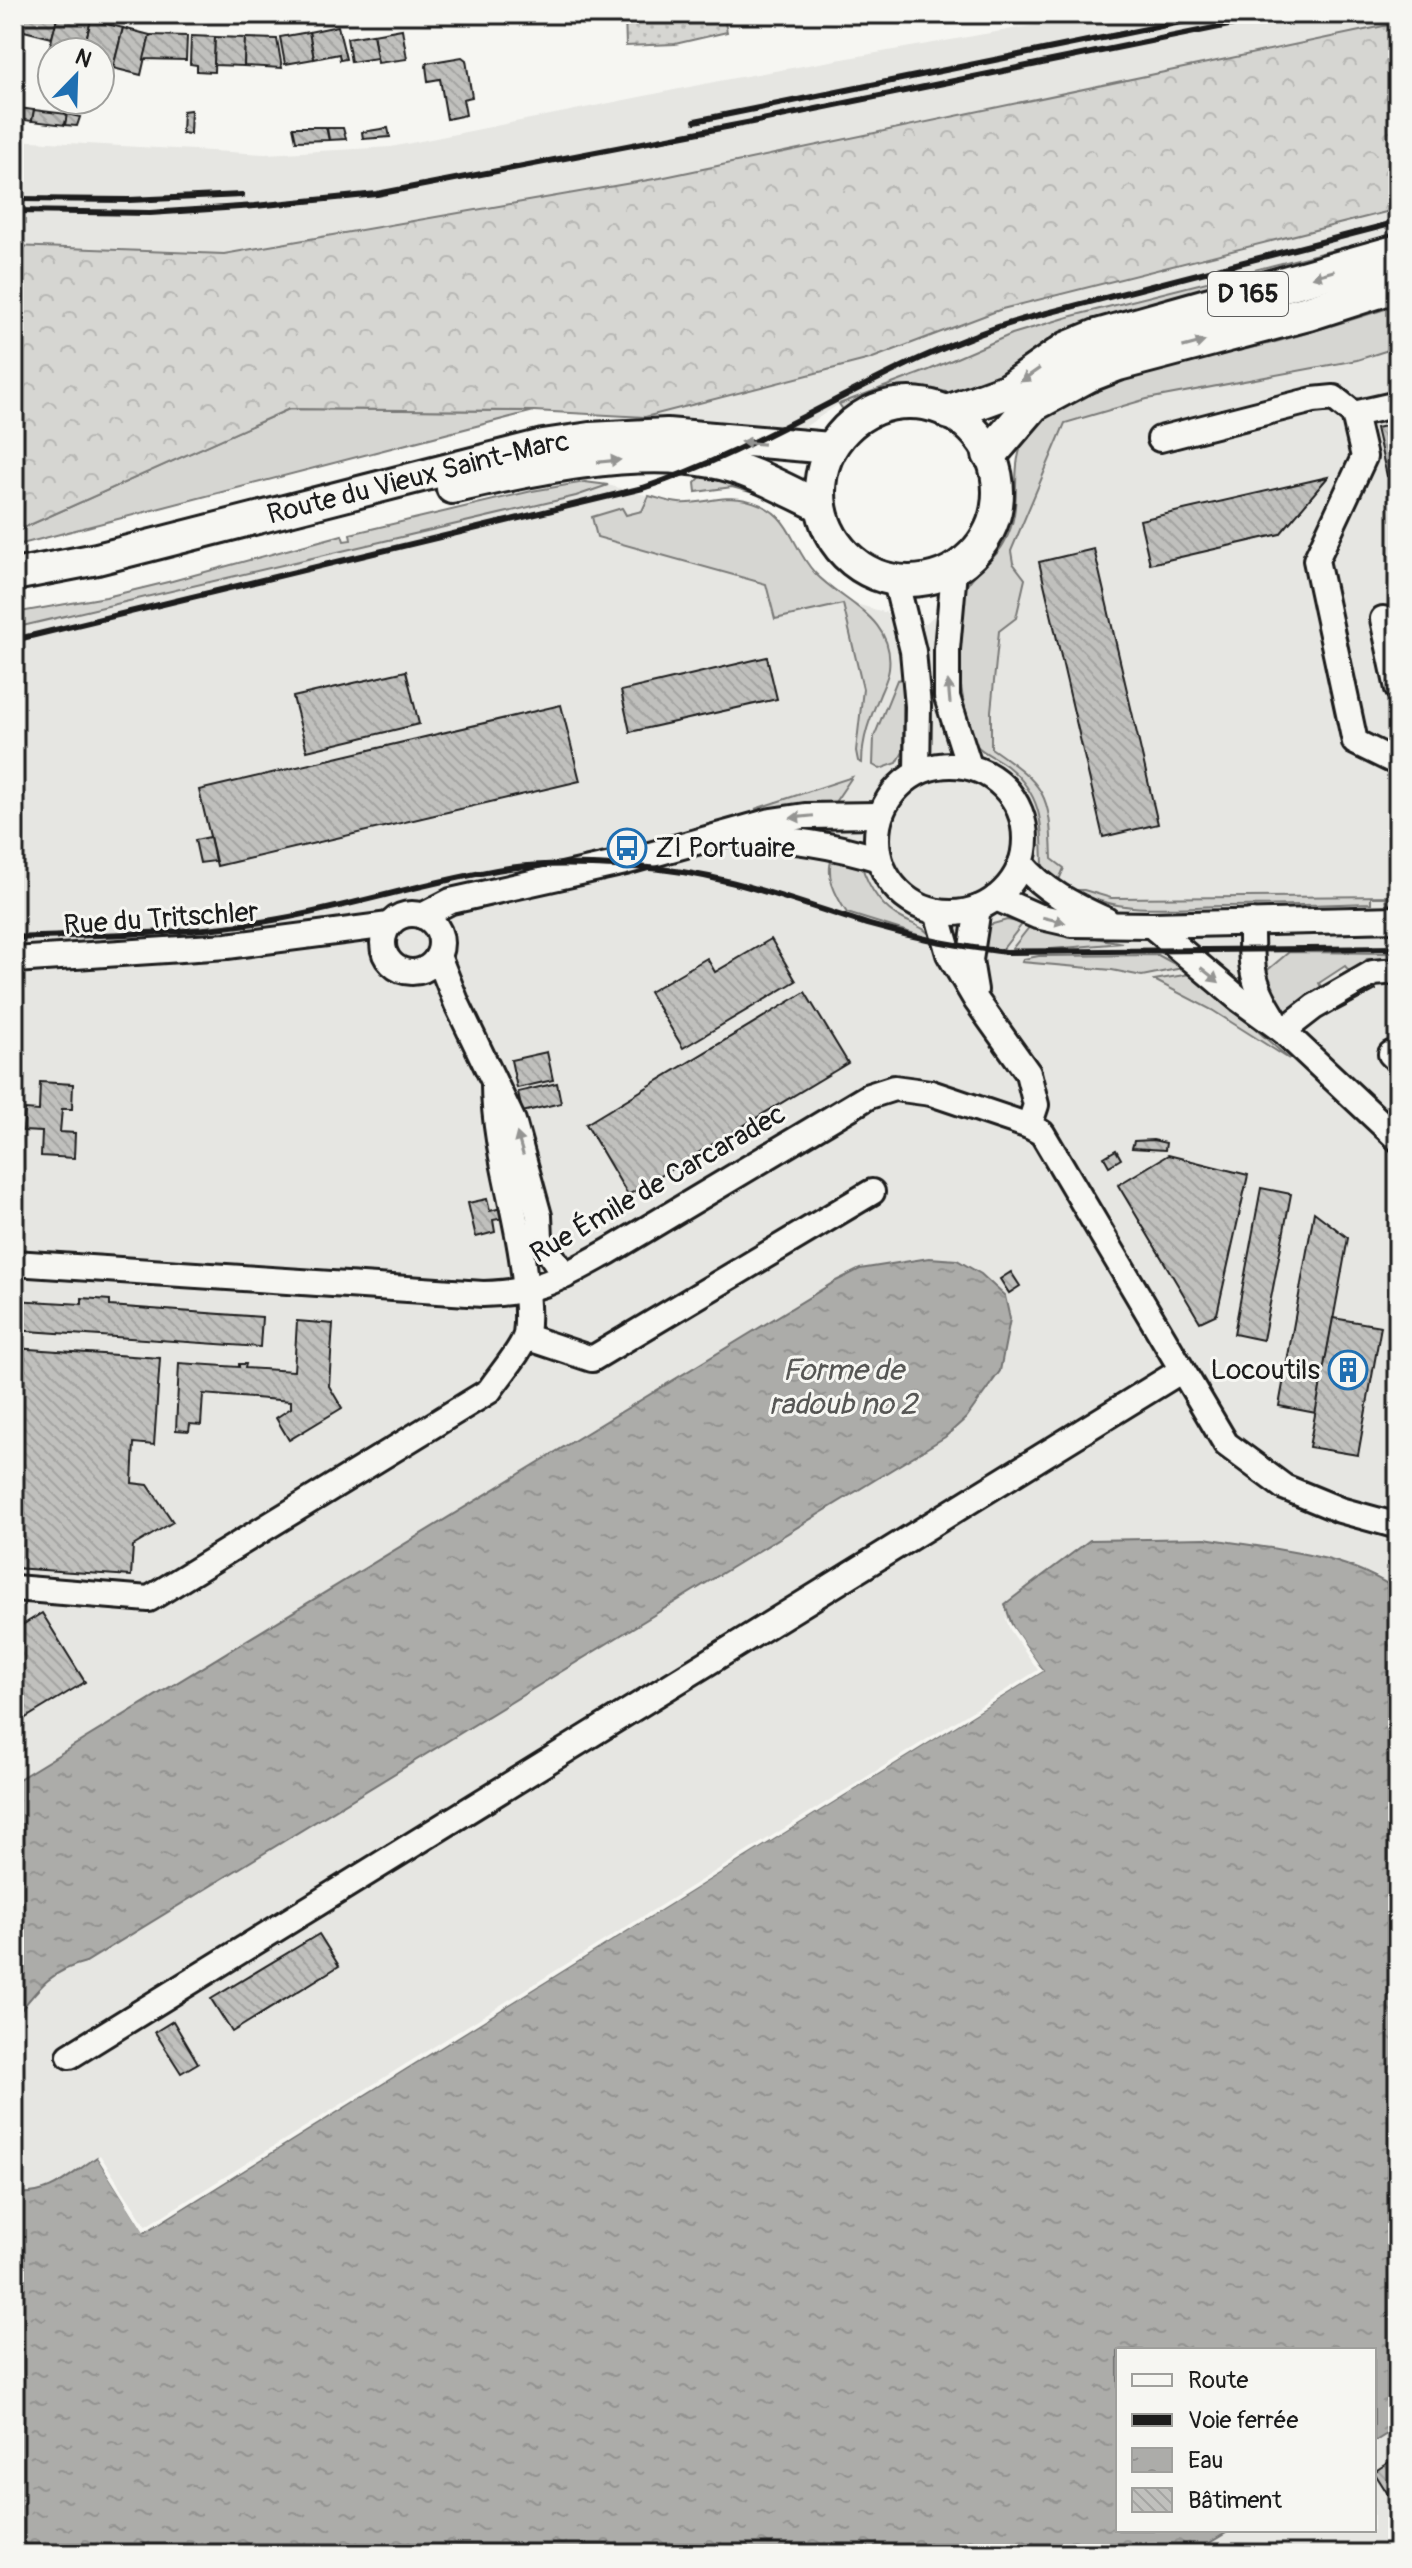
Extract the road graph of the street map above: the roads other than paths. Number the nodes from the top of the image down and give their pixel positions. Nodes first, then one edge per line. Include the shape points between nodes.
1 (1398, 252) edge
2 (1398, 284) edge
3 (1398, 404) edge
4 (950, 412) junction
5 (1354, 414) junction
6 (1160, 439) dead end
7 (830, 448) junction
8 (990, 454) junction
9 (820, 506) junction
10 (954, 571) junction
11 (14, 575) edge
12 (896, 582) junction
13 (14, 593) edge
14 (1383, 619) dead end
15 (1398, 689) edge
16 (1398, 763) edge
17 (969, 766) junction
18 (917, 772) junction
19 (880, 815) junction
20 (726, 835) junction
21 (879, 859) junction
22 (1021, 863) junction
23 (475, 897) junction
24 (987, 903) junction
25 (937, 912) junction
26 (422, 916) junction
27 (1398, 919) edge
28 (1251, 922) junction
29 (1115, 924) junction
30 (389, 925) junction
31 (1151, 925) junction
32 (312, 937) junction
33 (439, 946) junction
34 (387, 958) junction
35 (14, 960) edge
36 (1398, 971) edge
37 (414, 972) junction
38 (976, 1000) junction
39 (457, 1004) junction
40 (1283, 1031) junction
41 (1029, 1126) junction
42 (1398, 1139) edge
43 (872, 1192) dead end
44 (525, 1209) junction
45 (14, 1263) edge
46 (565, 1276) junction
47 (526, 1291) junction
48 (526, 1337) junction
49 (1182, 1370) junction
50 (1398, 1526) edge
51 (14, 1588) edge
52 (70, 2056) dead end

1 -> 4 highway, D 165 via 1097,337 1068,349 1008,391
8 -> 2 highway, D 165 via 1033,404 1087,375
3 - 5 street
4 - 7 main road via 896,403 870,411
4 - 8 main road via 974,430
5 - 6 street via 1334,398 1313,400
5 - 16 street via 1364,457 1316,560 1355,742
7 - 9 main road via 820,476
7 -> 11 main road, Route du Vieux Saint-Marc via 667,434 559,442 112,556
8 - 10 main road via 999,486 995,519 979,549
9 - 12 main road via 828,533 845,556 869,573
13 -> 9 main road, Route du Vieux Saint-Marc via 487,480 612,460 714,462
10 - 12 main road via 926,581
17 -> 10 street via 947,697
12 - 18 street via 913,651
14 - 15 street
17 - 18 street via 951,764
17 - 22 street via 988,774 1016,803 1024,832
18 - 19 street via 893,791
19 -> 20 street via 805,816
19 - 21 street
20 - 21 street via 807,841
20 - 23 street
21 - 25 street via 901,894
22 - 24 street via 1011,883
22 - 29 street via 1043,886
23 - 26 street via 451,901
23 - 33 street
24 - 25 street via 958,913
24 -> 29 street via 1058,921
24 - 38 street via 970,960
25 - 38 street via 949,954
26 - 30 street via 401,916
26 - 33 street via 434,924
27 - 28 street
28 - 31 street
28 - 40 street via 1258,993
29 - 31 street
30 - 32 street, Rue du Tritschler
30 - 34 street via 383,944
31 -> 40 street
32 - 34 street, Rue du Tritschler via 360,945
32 - 35 street, Rue du Tritschler
33 - 37 street via 424,970
33 - 39 street
34 - 37 street via 398,969
36 - 40 street via 1373,973
37 - 39 street
38 - 41 street via 1028,1073 1036,1105
39 - 44 street via 494,1084 499,1139
40 - 42 street
41 - 46 street, Rue Émile de Carcaradec via 931,1093 894,1088 869,1096
41 - 49 street via 1042,1133
43 - 48 street via 592,1359
44 - 46 street
44 - 47 street
45 - 47 street, Rue Émile de Carcaradec via 483,1294
46 - 47 street, Rue Émile de Carcaradec
47 - 48 street
48 - 51 street via 489,1391 149,1599
49 - 50 street via 1226,1444 1284,1487
49 - 52 street

